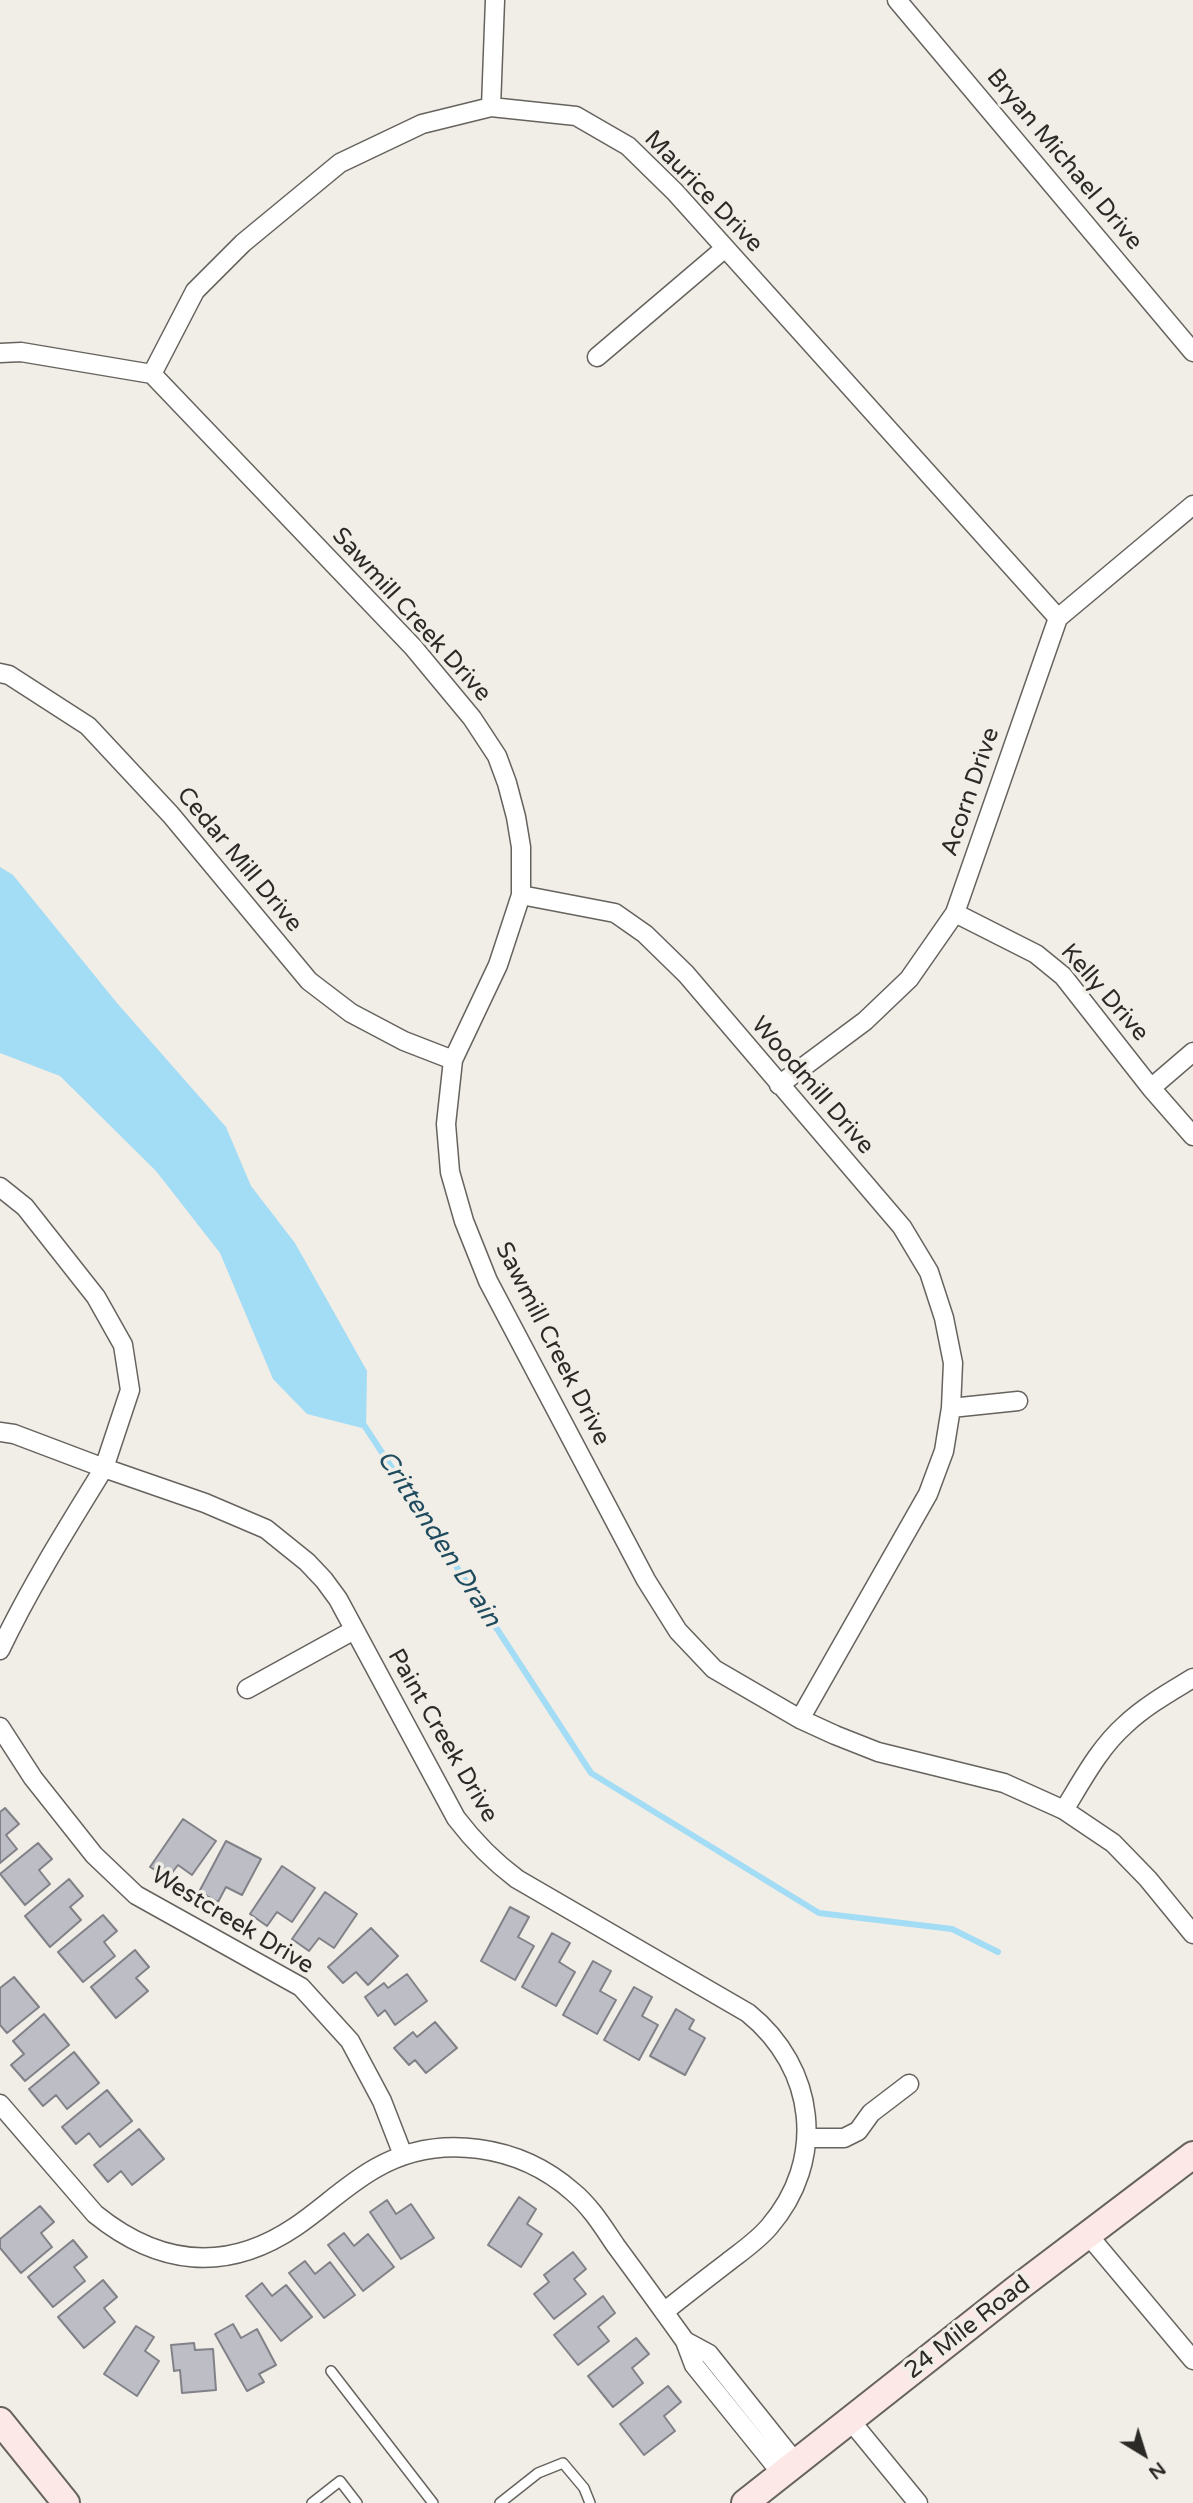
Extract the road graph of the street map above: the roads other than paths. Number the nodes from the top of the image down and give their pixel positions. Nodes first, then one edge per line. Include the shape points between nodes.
1 (495, 0) edge
2 (897, 0) edge
3 (491, 107) junction
4 (724, 249) junction
5 (1193, 352) edge
6 (0, 354) edge
7 (597, 357) dead end
8 (152, 374) junction
9 (1193, 505) edge
10 (1058, 618) junction
11 (0, 673) edge
12 (521, 895) junction
13 (955, 913) junction
14 (1193, 1052) edge
15 (453, 1060) junction
16 (779, 1085) junction
17 (1152, 1088) junction
18 (1193, 1136) edge
19 (0, 1187) edge
20 (1018, 1401) dead end
21 (951, 1408) junction
22 (0, 1432) edge
23 (104, 1468) junction
24 (354, 1630) junction
25 (0, 1650) edge
26 (1193, 1678) edge
27 (247, 1689) dead end
28 (800, 1719) junction
29 (0, 1727) edge
30 (1064, 1810) junction
31 (1193, 1934) edge
32 (909, 2084) dead end
33 (0, 2104) edge
34 (807, 2138) junction
35 (403, 2155) junction
36 (1193, 2155) edge
37 (1089, 2236) junction
38 (664, 2312) junction
39 (684, 2341) junction
40 (1193, 2360) edge
41 (331, 2371) dead end
42 (737, 2390) junction
43 (723, 2402) junction
44 (850, 2420) junction
45 (0, 2421) edge
46 (789, 2468) junction
47 (66, 2503) edge
48 (312, 2503) edge
49 (357, 2503) edge
50 (433, 2503) edge
51 (500, 2503) edge
52 (590, 2503) edge
53 (745, 2503) edge
54 (918, 2503) edge

1 - 3 street
2 - 5 street, Bryan Michael Drive
3 - 4 street, Maurice Drive via 576,116 628,146
3 - 8 street, Maurice Drive via 422,124 340,163 243,243 195,291
4 - 7 street
4 - 10 street, Maurice Drive
6 - 8 street via 21,352
8 - 12 street, Sawmill Creek Drive via 413,648 472,718 497,756 507,783 521,847
9 - 10 street
10 - 13 street, Acorn Drive
11 - 15 street, Cedar Mill Drive via 88,726 171,815 309,981 351,1013
12 - 15 street, Sawmill Creek Drive via 498,965
12 - 16 street, Woodmill Drive via 615,913 645,934 686,974
13 - 16 street, Acorn Drive via 900,988 865,1021
13 - 17 street, Kelly Drive via 1036,954 1063,976
14 - 17 street
15 - 28 street, Sawmill Creek Drive via 446,1124 450,1172 464,1221 509,1323 678,1632 714,1669
16 - 21 street, Woodmill Drive via 902,1227 929,1272 953,1363
17 - 18 street, Kelly Drive
19 - 23 street via 25,1207 96,1297 123,1345 130,1390
20 - 21 street
21 - 28 street, Woodmill Drive via 944,1451 928,1494
22 - 23 street, Paint Creek Drive
23 - 24 street, Paint Creek Drive via 266,1529 324,1580
23 - 25 street via 57,1543
24 - 27 street
24 - 34 street, Paint Creek Drive via 450,1807 474,1842 517,1879 759,2021 793,2066 803,2097
26 - 30 street via 1124,1725
28 - 30 street, Sawmill Creek Drive via 878,1752 1004,1783
29 - 35 street, Westcreek Drive via 94,1855 136,1895 302,1987 350,2041 382,2101
30 - 31 street, Sawmill Creek Drive via 1114,1843
32 - 34 street via 871,2113 858,2131 844,2138
33 - 35 street via 95,2214 113,2229 167,2255 215,2259 273,2240 376,2167
34 - 38 street, Paint Creek Drive via 802,2168 780,2213 756,2239
35 - 38 street via 468,2147 514,2156 540,2168 589,2209
36 - 37 street, 24 Mile Road
37 - 40 street
37 - 44 street, 24 Mile Road
38 - 39 street
39 - 42 street via 709,2354
39 - 43 street via 694,2365
41 - 50 lane
42 - 43 lane
42 - 46 street
43 - 46 street
44 - 46 street, 24 Mile Road
44 - 54 street
45 - 47 street
46 - 53 street, 24 Mile Road
48 - 49 lane via 340,2481
51 - 52 lane via 538,2473 563,2463

